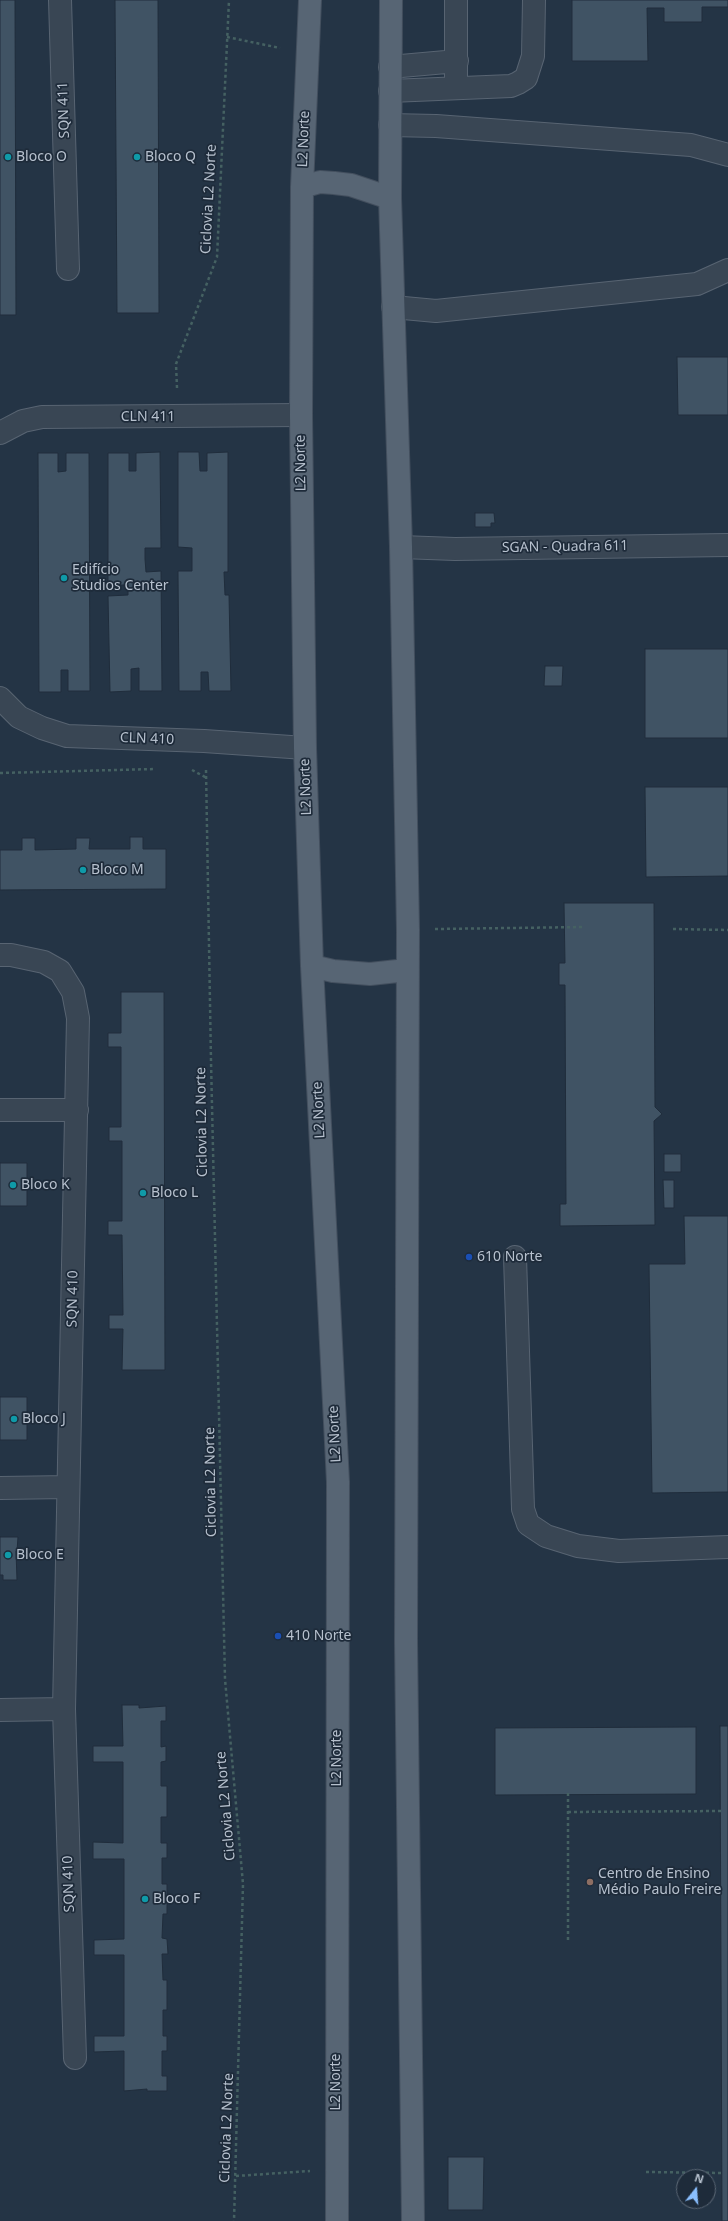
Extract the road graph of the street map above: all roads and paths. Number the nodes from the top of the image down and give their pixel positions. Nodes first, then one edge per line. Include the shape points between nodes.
1 (60, 0) edge
2 (229, 0) edge
3 (310, 0) edge
4 (392, 0) edge
5 (456, 0) edge
6 (534, 0) edge
7 (227, 37) junction
8 (306, 53) junction
9 (457, 61) junction
10 (390, 67) junction
11 (456, 87) junction
12 (390, 91) junction
13 (390, 125) junction
14 (728, 155) edge
15 (302, 187) junction
16 (390, 198) junction
17 (68, 269) dead end
18 (728, 270) edge
19 (393, 307) junction
20 (301, 415) junction
21 (177, 417) junction
22 (0, 433) edge
23 (728, 545) edge
24 (401, 547) junction
25 (0, 698) edge
26 (204, 741) junction
27 (305, 748) junction
28 (186, 768) dead end
29 (163, 769) dead end
30 (0, 773) edge
31 (207, 778) junction
32 (585, 928) dead end
33 (673, 929) dead end
34 (408, 930) junction
35 (728, 930) edge
36 (0, 955) edge
37 (312, 966) junction
38 (407, 970) junction
39 (0, 1110) edge
40 (77, 1110) junction
41 (515, 1257) dead end
42 (0, 1488) edge
43 (68, 1488) junction
44 (728, 1547) edge
45 (64, 1709) junction
46 (0, 1710) edge
47 (568, 1792) dead end
48 (721, 1811) dead end
49 (568, 1812) junction
50 (568, 1940) dead end
51 (75, 2058) dead end
52 (336, 2169) junction
53 (646, 2172) dead end
54 (723, 2173) dead end
55 (236, 2176) junction
56 (234, 2221) edge
57 (337, 2221) edge
58 (413, 2221) edge

1 - 17 street, SQN 411
2 - 7 path, Ciclovia L2 Norte
3 - 8 main road, L2 Norte
4 - 10 main road
5 - 9 street
6 - 11 street via 533,56 526,78 511,86
7 - 8 path
7 - 21 path, Ciclovia L2 Norte via 217,257 176,364
8 - 15 main road, L2 Norte
9 - 10 street
9 - 11 street
10 - 12 main road
11 - 12 street
12 - 13 main road
13 - 14 street via 691,145
13 - 16 main road
15 - 16 main road via 320,182 351,185
15 - 20 main road, L2 Norte
16 - 19 main road
18 - 19 street via 697,284 436,311
19 - 24 main road
20 - 21 street, CLN 411
20 - 27 main road, L2 Norte
21 - 22 street, CLN 411 via 42,416 23,421
23 - 24 street, SGAN - Quadra 611 via 455,549
24 - 34 main road
25 - 26 street, CLN 410 via 19,717 66,736
26 - 27 street, CLN 410
26 - 31 path, Ciclovia L2 Norte
27 - 37 main road, L2 Norte
28 - 31 path via 198,771
29 - 30 path
31 - 55 path, Ciclovia L2 Norte via 225,1679 243,1884
32 - 34 path
33 - 35 path
34 - 38 main road
36 - 40 street, SQN 410 via 44,962 60,971 73,992 78,1018
37 - 38 main road via 333,971 370,974
37 - 52 main road, L2 Norte via 338,1482
38 - 58 main road via 406,1641
39 - 40 street
40 - 43 street, SQN 410
41 - 44 street via 523,1509 528,1524 546,1536 578,1546 619,1551
42 - 43 street
43 - 45 street, SQN 410
45 - 46 street
45 - 51 street, SQN 410
47 - 49 path
48 - 49 path
49 - 50 path
52 - 55 path
52 - 57 main road, L2 Norte
53 - 54 path
55 - 56 path, Ciclovia L2 Norte

